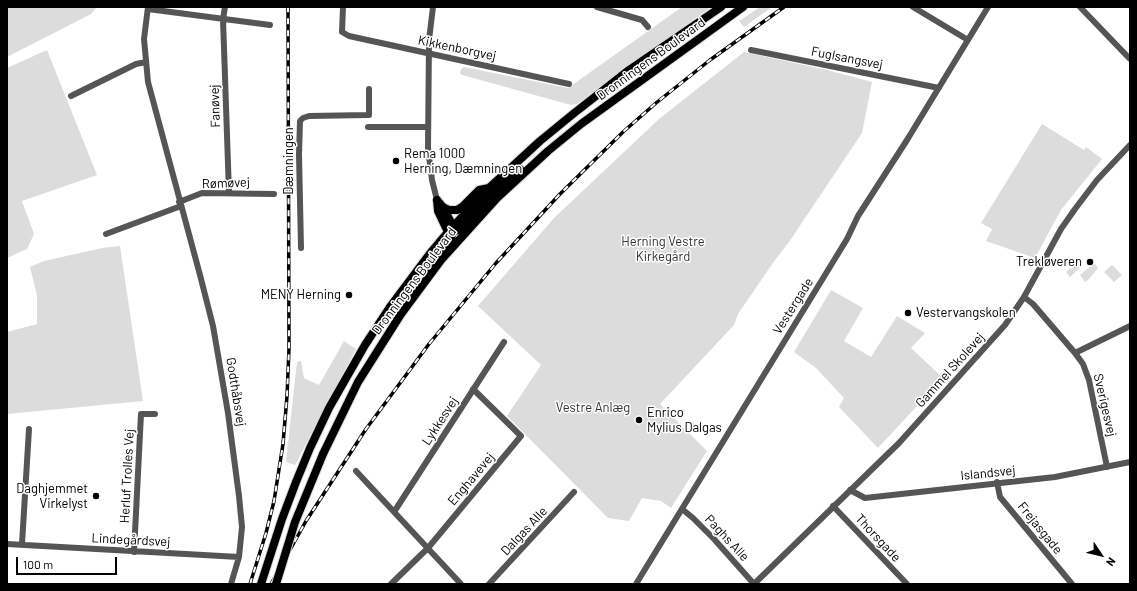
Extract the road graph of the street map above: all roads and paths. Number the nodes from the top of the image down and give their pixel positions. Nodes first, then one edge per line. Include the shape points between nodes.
1 (225, 7) edge
2 (343, 7) edge
3 (432, 7) edge
4 (597, 7) edge
5 (721, 7) edge
6 (744, 7) edge
7 (913, 7) edge
8 (985, 7) edge
9 (988, 7) edge
10 (1080, 7) edge
11 (148, 8) edge
12 (982, 17) junction
13 (223, 19) junction
14 (270, 25) dead end
15 (648, 27) dead end
16 (968, 40) junction
17 (751, 50) dead end
18 (429, 53) junction
19 (1130, 59) edge
20 (146, 62) junction
21 (568, 84) dead end
22 (939, 88) junction
23 (369, 89) dead end
24 (71, 96) dead end
25 (428, 127) junction
26 (368, 128) dead end
27 (1130, 145) edge
28 (548, 151) junction
29 (489, 188) junction
30 (229, 193) junction
31 (274, 194) dead end
32 (437, 200) junction
33 (180, 204) junction
34 (443, 207) junction
35 (451, 230) junction
36 (106, 234) dead end
37 (301, 248) dead end
38 (423, 285) junction
39 (1024, 297) junction
40 (1130, 326) edge
41 (504, 342) dead end
42 (1076, 353) junction
43 (473, 389) junction
44 (154, 414) dead end
45 (29, 429) dead end
46 (1130, 462) edge
47 (1107, 467) junction
48 (356, 470) dead end
49 (997, 482) junction
50 (850, 490) junction
51 (574, 492) dead end
52 (833, 506) junction
53 (682, 509) junction
54 (394, 512) junction
55 (7, 544) edge
56 (22, 544) junction
57 (428, 548) junction
58 (134, 552) junction
59 (239, 557) junction
60 (231, 584) edge
61 (261, 584) edge
62 (276, 584) edge
63 (391, 584) edge
64 (461, 584) edge
65 (489, 584) edge
66 (636, 584) edge
67 (754, 584) edge
68 (907, 584) edge
69 (1072, 584) edge

1 - 13 street, Fanøvej
2 - 18 street, Kikkenborgvej via 342,32 349,36
3 - 18 street
4 - 15 street via 642,20
5 - 29 main road, Dronningens Boulevard via 630,70 573,114
6 - 28 main road, Dronningens Boulevard via 613,100
7 - 16 street
8 - 12 street, Vestergade
9 - 12 street, Vestergade
10 - 19 street
11 - 13 street
11 - 20 street, Godthåbsvej via 144,39
12 - 16 street, Vestergade
13 - 14 street
13 - 30 street, Fanøvej
16 - 22 street, Vestergade
17 - 22 street, Fuglsangsvej
18 - 21 street, Kikkenborgvej
18 - 25 street
20 - 24 street via 136,64
20 - 33 street, Godthåbsvej via 151,96
22 - 53 street, Vestergade via 858,216 847,239
23 - 37 street, Dæmningen via 369,115 309,116 300,121
25 - 26 street
25 - 32 street via 430,170
27 - 39 street, Gammel Skolevej via 1097,180 1061,228
28 - 35 main road via 506,181 460,229
28 - 38 main road, Dronningens Boulevard via 497,198 459,239
29 - 34 main road via 479,190 457,210
29 - 35 main road, Dronningens Boulevard
30 - 31 street, Rømøvej
30 - 33 street, Rømøvej via 202,193
32 - 34 main road
32 - 35 main road via 438,211
33 - 36 street
33 - 59 street, Godthåbsvej via 221,364 242,527
34 - 35 main road
35 - 38 main road via 450,241 427,271
35 - 61 main road, Dronningens Boulevard via 411,277 390,307 365,344 329,408 282,519
38 - 62 main road, Dronningens Boulevard, bridge via 401,314 358,382 323,454 295,522
39 - 42 street, Sverigesvej
39 - 50 street, Gammel Skolevej via 1005,325 964,372 899,443
40 - 42 street
41 - 43 street, Lykkesvej
42 - 47 street, Sverigesvej via 1089,380
43 - 54 street, Lykkesvej
43 - 57 street, Enghavevej via 521,436
44 - 58 street, Herluf Trolles Vej via 141,414
45 - 56 street
46 - 47 street, Islandsvej
47 - 49 street, Islandsvej via 1055,477
48 - 54 street
49 - 50 street, Islandsvej via 865,498
49 - 69 street, Frejasgade via 1000,497
50 - 52 street, Gammel Skolevej
51 - 65 street, Dalgas Alle
52 - 67 street, Gammel Skolevej
52 - 68 street, Thorsgade
53 - 66 street, Vestergade
53 - 67 street, Paghs Alle via 694,518
54 - 57 street
55 - 56 street, Lindegårdsvej
56 - 58 street, Lindegårdsvej
57 - 63 street, Enghavevej
57 - 64 street
58 - 59 street, Lindegårdsvej
59 - 60 street, Godthåbsvej

